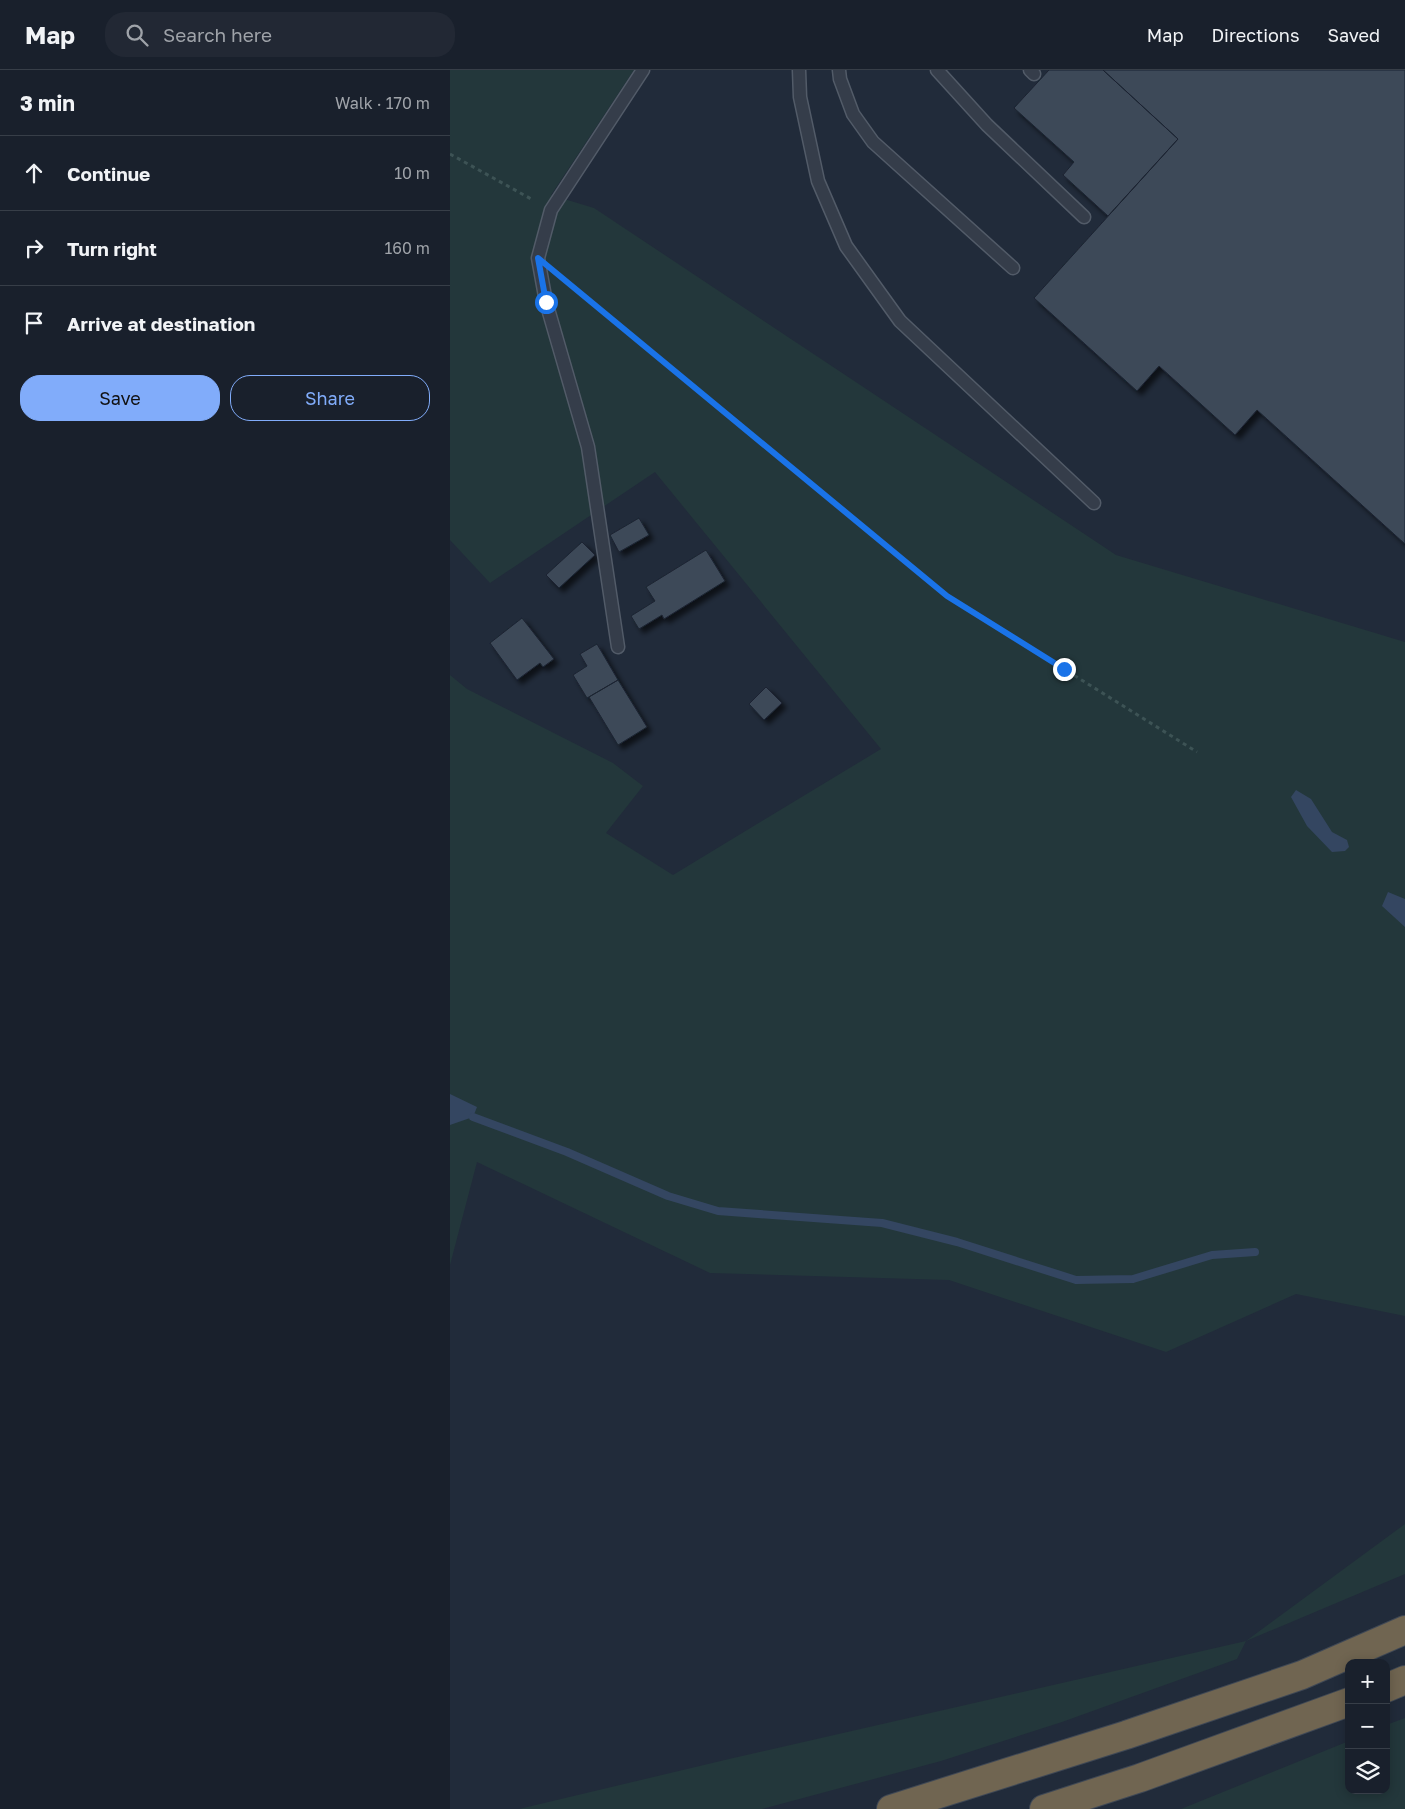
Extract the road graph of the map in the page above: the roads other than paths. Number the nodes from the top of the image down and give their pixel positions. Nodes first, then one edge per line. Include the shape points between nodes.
1 (643, 70) edge
2 (799, 70) edge
3 (840, 70) edge
4 (936, 70) edge
5 (1084, 216) dead end
6 (1013, 268) dead end
7 (1094, 503) dead end
8 (618, 647) dead end
9 (1405, 1630) edge
10 (1405, 1680) edge
11 (1390, 1686) edge
12 (1345, 1703) edge
13 (891, 1809) edge
14 (1044, 1809) edge

1 - 8 lane via 551,210 538,258 546,302 588,447
2 - 7 lane via 800,97 818,182 846,246 900,321
3 - 6 lane via 840,79 853,114 872,142
4 - 5 lane via 987,124
9 - 13 highway via 1302,1675
10 - 11 highway
12 - 14 highway via 1140,1778

